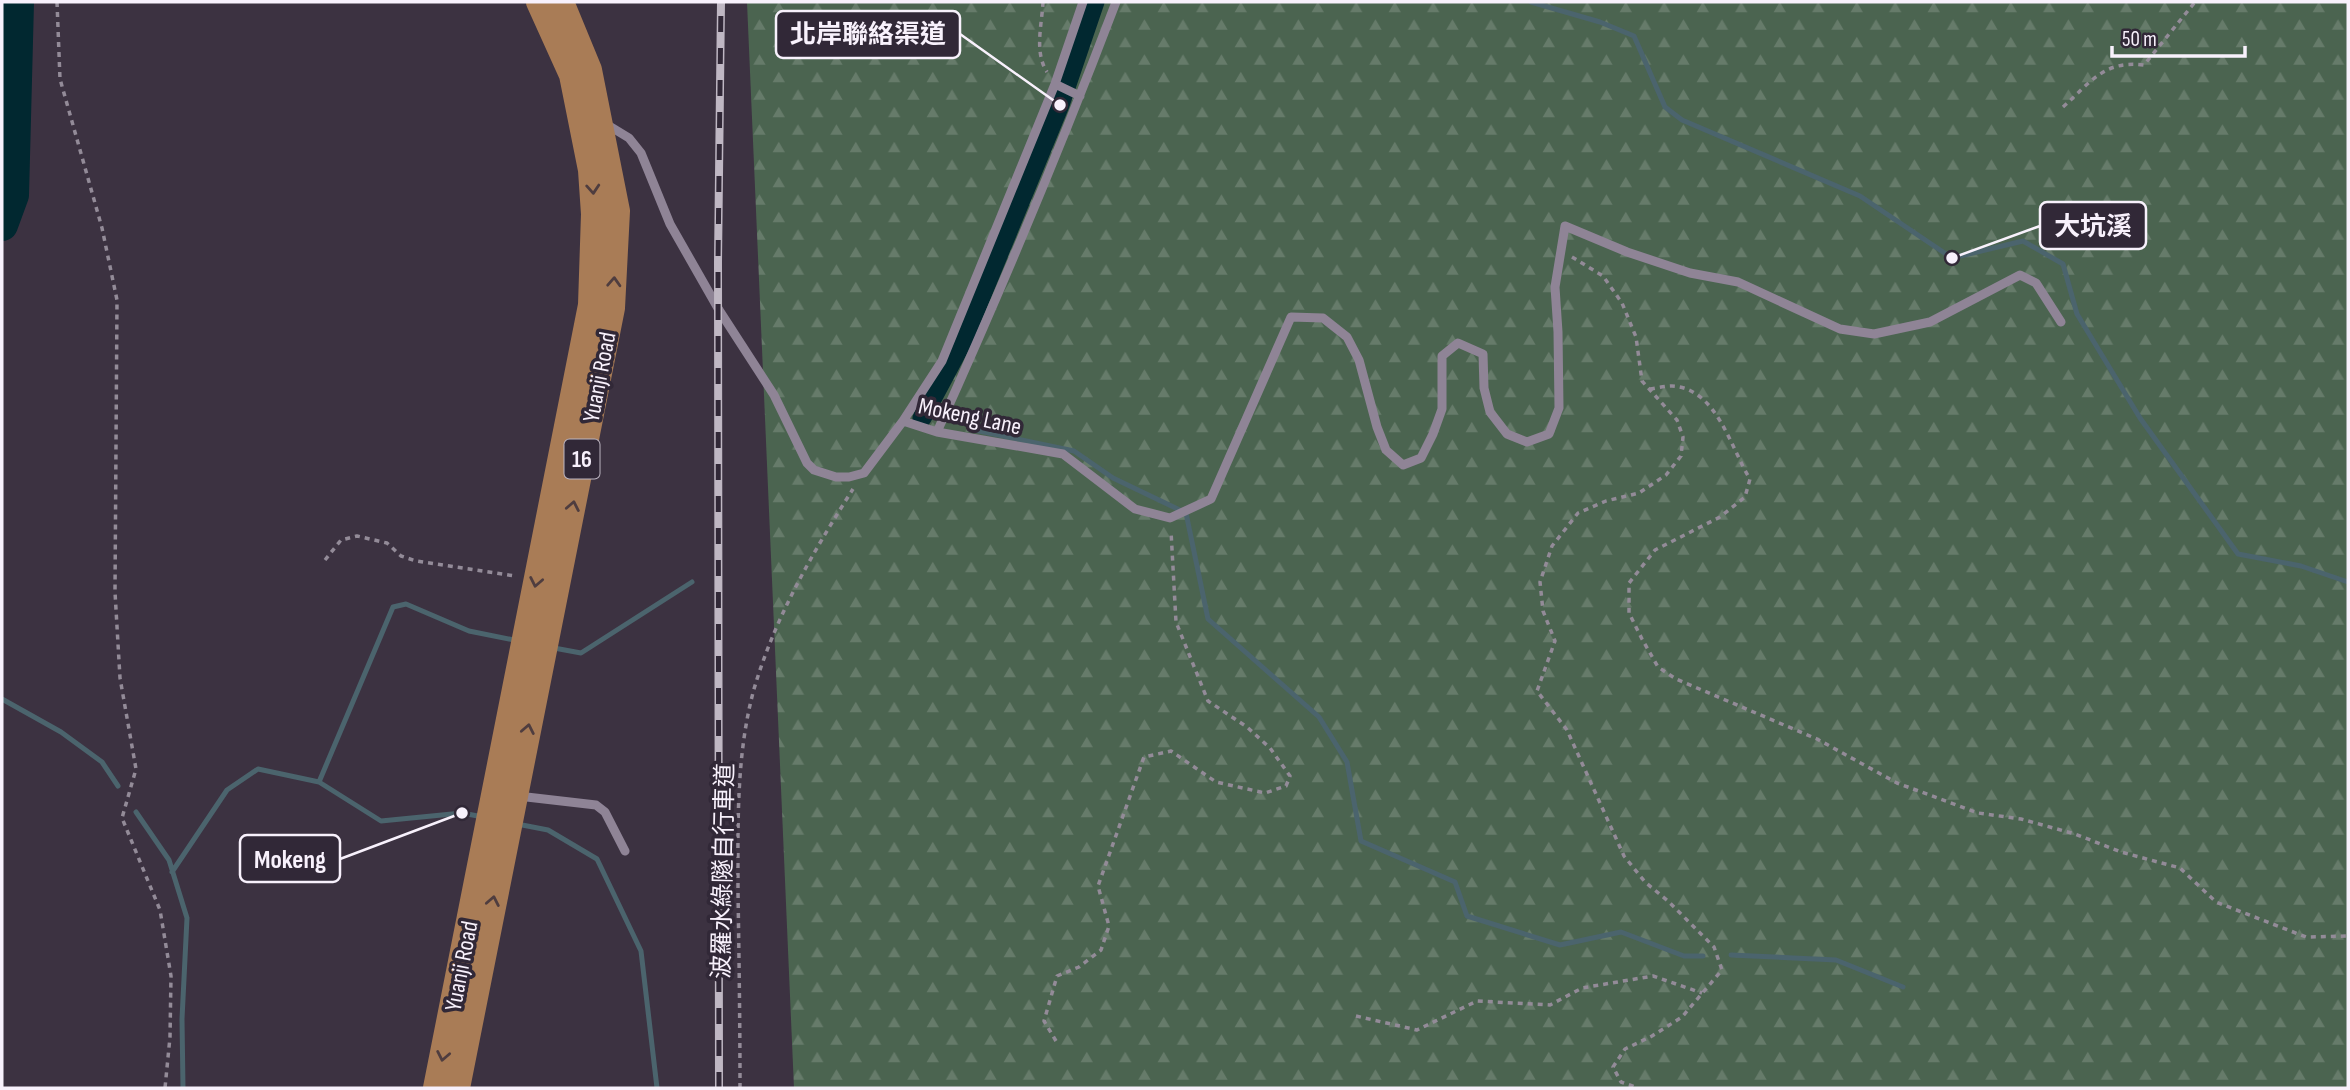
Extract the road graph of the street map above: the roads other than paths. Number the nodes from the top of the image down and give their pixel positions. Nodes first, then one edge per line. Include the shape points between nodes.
1 (540, 2) edge
2 (561, 2) edge
3 (1083, 2) edge
4 (1116, 2) edge
5 (1055, 84) junction
6 (1080, 96) junction
7 (601, 121) junction
8 (2061, 322) dead end
9 (903, 421) junction
10 (937, 432) junction
11 (505, 794) junction
12 (494, 846) junction
13 (625, 851) dead end
14 (436, 1088) edge
15 (457, 1088) edge

1 -> 11 main road, Yuanji Road / 16 via 572,75 592,170 591,305 537,579
2 - 7 main road, Yuanji Road / 16 via 589,70
3 - 5 lane
4 - 6 lane
5 - 6 lane
5 - 9 lane via 942,361
6 - 10 lane via 1004,284
7 - 9 lane, Mokeng Lane via 629,138 641,153 670,224 814,470 836,477 864,473
11 -> 7 main road, Yuanji Road / 16 via 612,308 617,211
8 - 10 lane, Mokeng Lane via 2036,283 2020,275 1930,322 1874,334 1840,329 1738,282 1690,273 1564,226 1555,287 1559,408 1549,434 1527,442 1507,434 1490,412 1483,354 1458,342 1442,356 1442,409 1433,434 1421,458 1403,464 1386,450 1359,360 1346,338 1323,318 1291,317 1211,499 1170,518 1135,509 1063,454
9 - 10 lane, Mokeng Lane
11 - 12 main road, 16
11 - 13 lane via 596,805 605,812
12 -> 14 main road, Yuanji Road / 16
15 -> 12 main road, Yuanji Road / 16

